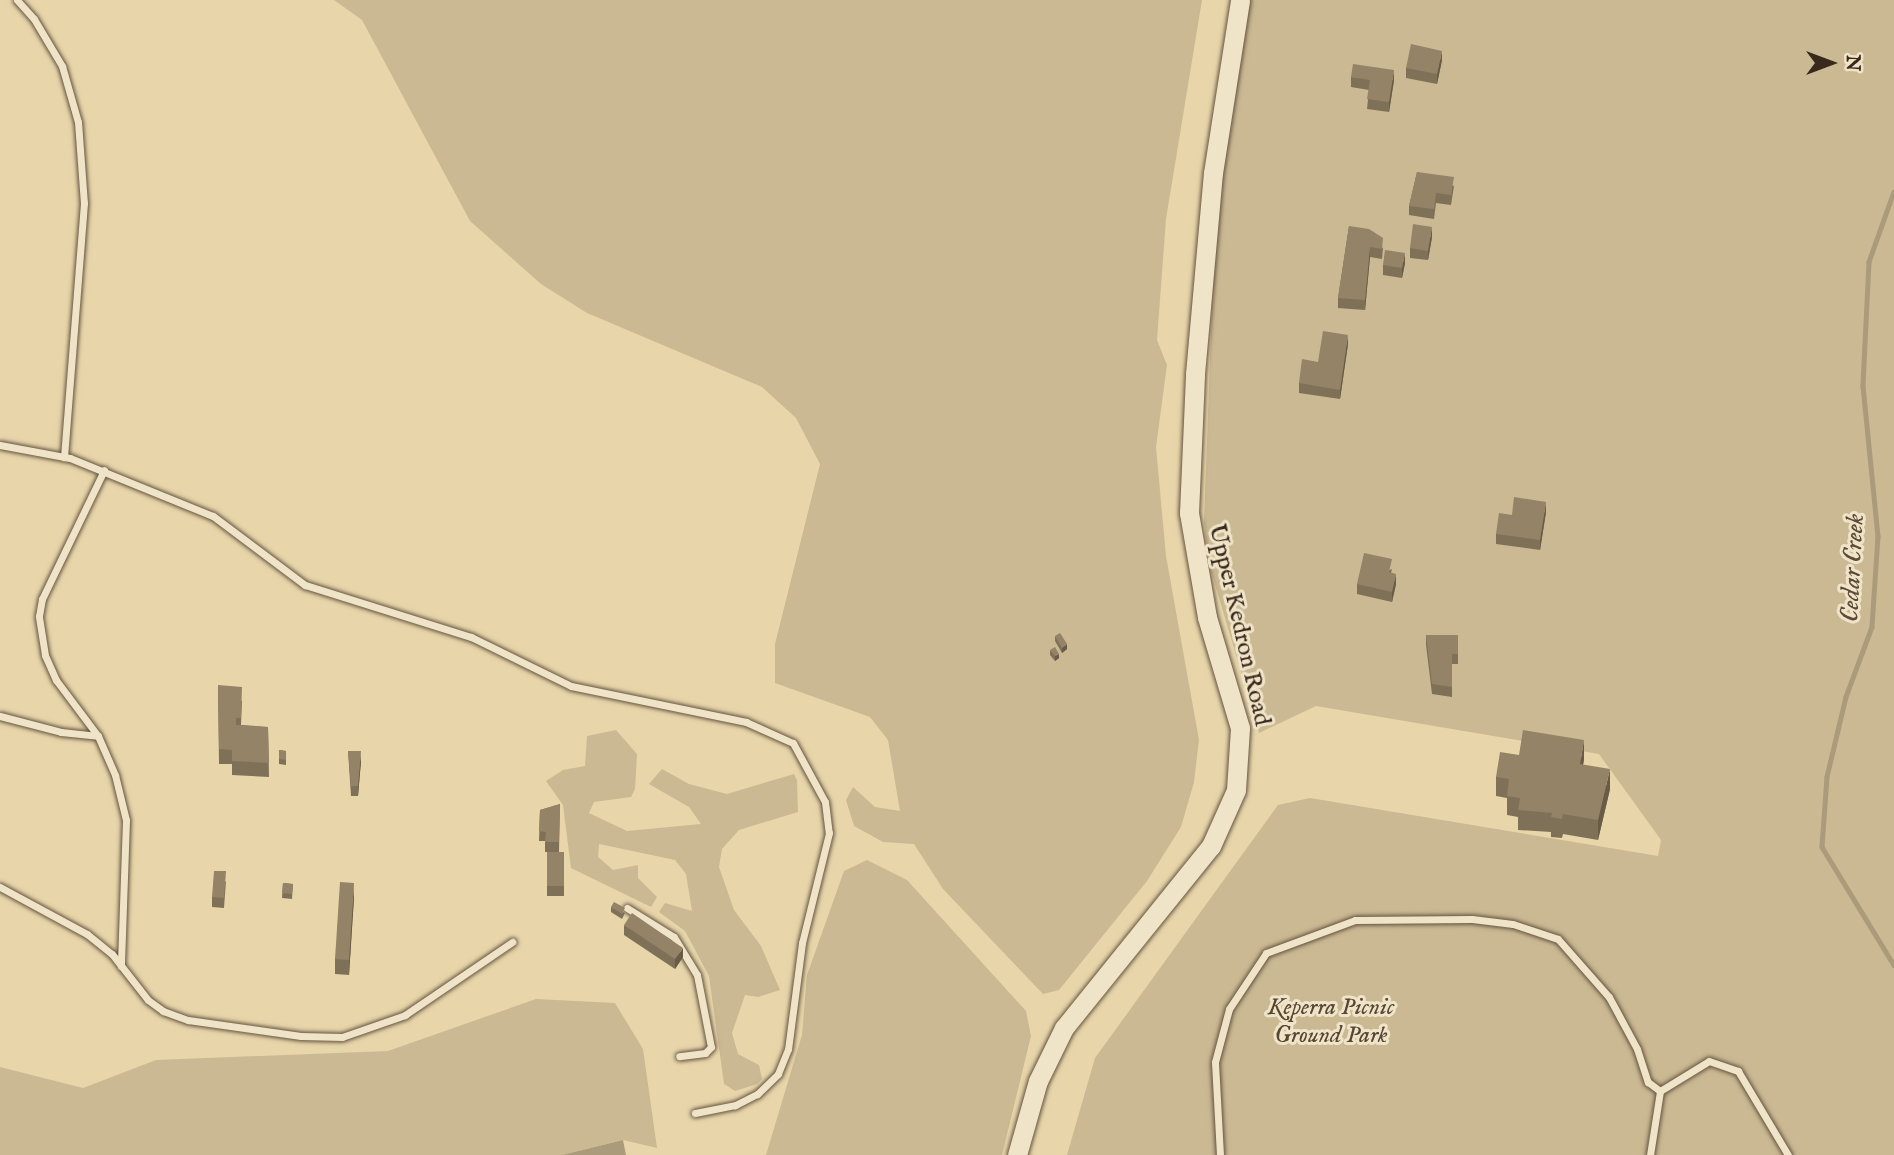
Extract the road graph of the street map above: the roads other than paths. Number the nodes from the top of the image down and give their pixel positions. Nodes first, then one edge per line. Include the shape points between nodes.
1 (17, 0) edge
2 (1240, 0) edge
3 (0, 445) edge
4 (64, 457) junction
5 (104, 470) junction
6 (0, 716) edge
7 (98, 736) junction
8 (0, 887) edge
9 (627, 908) edge
10 (512, 942) dead end
11 (121, 966) junction
12 (680, 1056) dead end
13 (1660, 1091) junction
14 (695, 1113) dead end
15 (1017, 1155) edge
16 (1220, 1155) edge
17 (1650, 1155) edge
18 (1788, 1155) edge

1 - 4 lane via 62,66 78,122 84,203
2 - 15 main road, Upper Kedron Road via 1213,173 1195,374 1189,513 1207,617 1240,728 1236,790 1211,846 1064,1028 1038,1081
3 - 4 lane
4 - 5 lane
5 - 7 lane via 39,616 45,656 56,680
5 - 14 lane via 213,516 305,585 471,637 570,686 757,725 793,743 825,802 829,833 802,943 788,1049 778,1073 757,1094 734,1105
6 - 7 lane
7 - 11 lane via 115,775 126,820
8 - 11 lane via 87,934
9 - 12 lane via 674,937 697,975 710,1047 705,1053
10 - 11 lane via 405,1015 342,1037 188,1020 148,1000
13 - 16 lane via 1648,1082 1637,1049 1609,997 1558,939 1513,924 1472,919 1355,920 1266,953 1229,1009 1215,1062
13 - 17 lane
13 - 18 lane via 1709,1061 1738,1071

